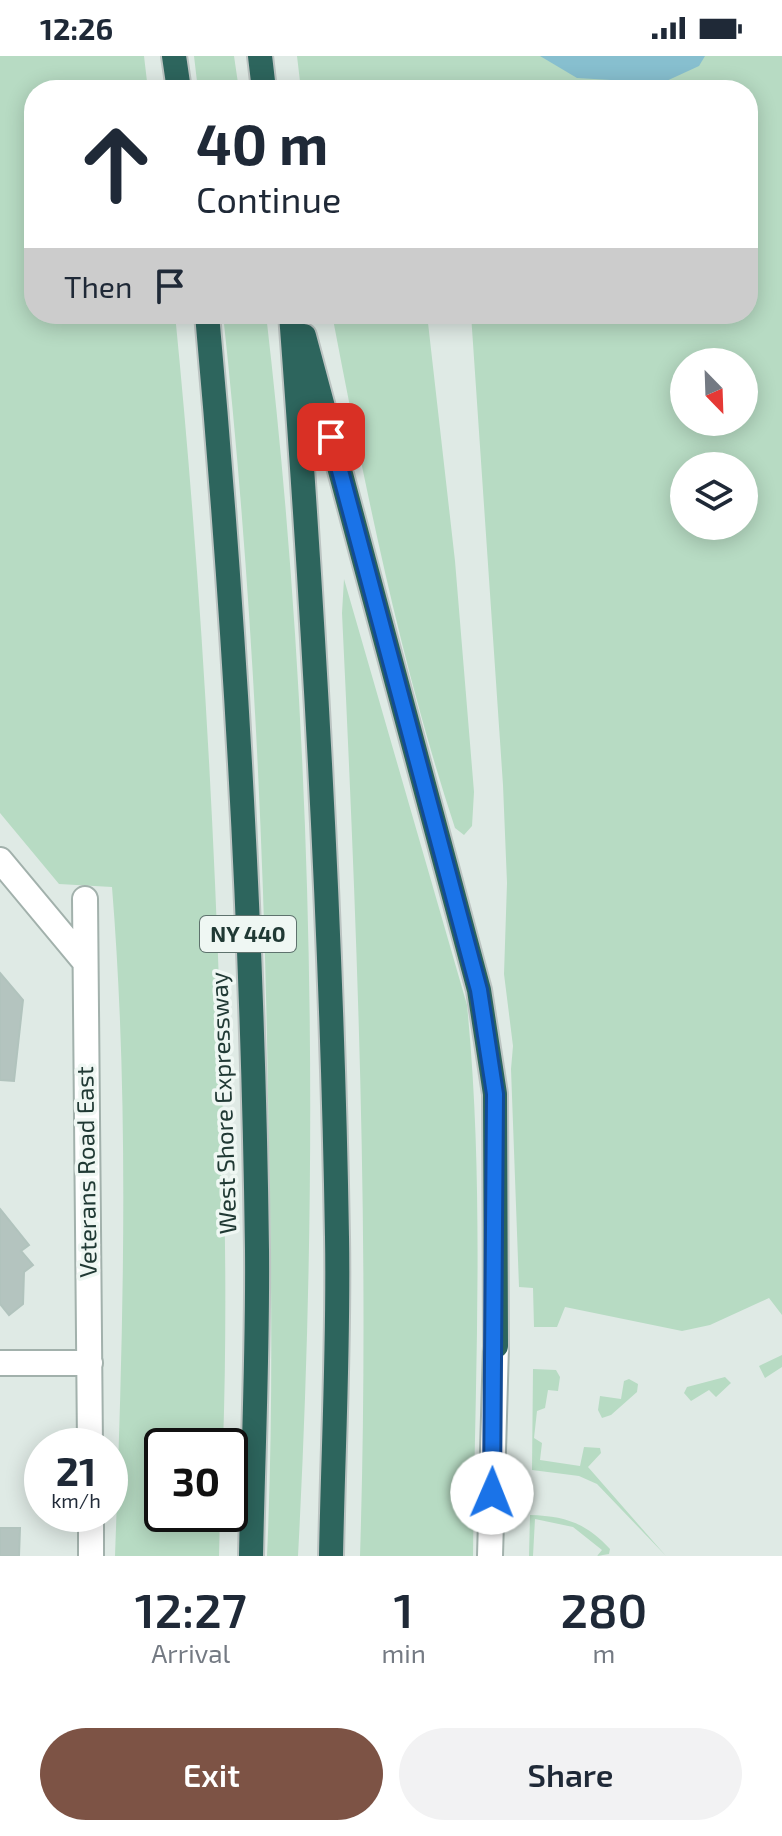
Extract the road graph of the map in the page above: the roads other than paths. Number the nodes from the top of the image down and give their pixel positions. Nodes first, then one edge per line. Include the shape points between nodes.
1 (174, 56) edge
2 (260, 56) edge
3 (178, 80) edge
4 (263, 80) edge
5 (208, 324) edge
6 (292, 324) edge
7 (301, 324) edge
8 (0, 860) edge
9 (85, 899) dead end
10 (85, 962) junction
11 (496, 1346) joint
12 (0, 1363) edge
13 (90, 1363) junction
14 (90, 1428) edge
15 (91, 1532) edge
16 (91, 1556) edge
17 (251, 1556) edge
18 (331, 1556) edge
19 (490, 1556) edge

1 - 3 highway
2 - 4 highway
5 - 17 highway, West Shore Expressway / NY 440 via 232,598 246,894 257,1252
6 - 18 highway, NY 440 via 312,592 329,962 337,1240
7 - 11 highway via 479,990 495,1094
8 - 10 street
9 - 10 street, Veterans Road East
10 - 13 street, Veterans Road East
11 - 19 street
12 - 13 street
13 - 14 street, Veterans Road East
15 - 16 street

